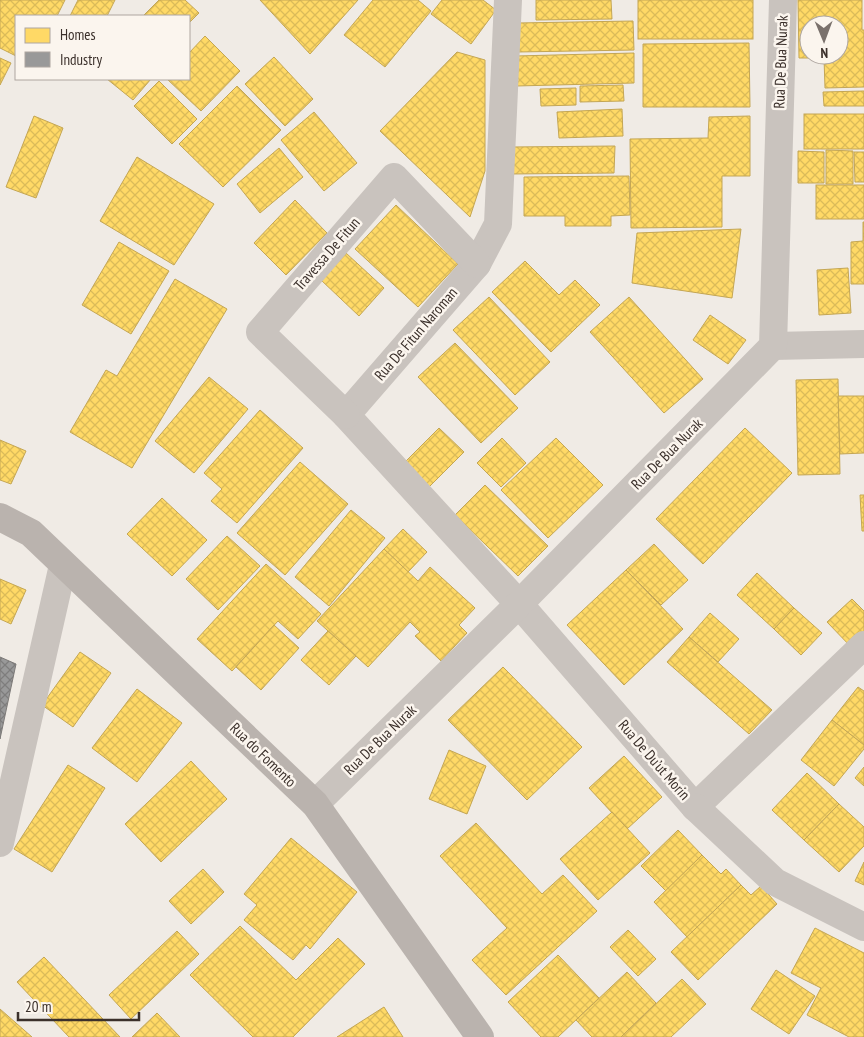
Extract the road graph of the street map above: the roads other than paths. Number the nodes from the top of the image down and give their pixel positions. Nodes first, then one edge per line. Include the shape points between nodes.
1 (508, 0) edge
2 (783, 0) edge
3 (477, 264) junction
4 (864, 344) edge
5 (773, 346) junction
6 (346, 415) junction
7 (0, 517) edge
8 (63, 565) junction
9 (520, 604) junction
10 (864, 645) edge
11 (315, 804) junction
12 (695, 807) junction
13 (0, 843) edge
14 (864, 927) edge
15 (480, 1037) edge

1 - 3 street, Rua De Fitun Naroman via 498,224
2 - 5 street, Rua De Bua Nurak
3 - 6 street, Rua De Fitun Naroman
3 - 6 street, Travessa De Fitun via 394,177 260,332
4 - 5 street
5 - 9 street, Rua De Bua Nurak
6 - 9 street
7 - 8 street, Rua do Fomento via 31,533
8 - 11 street, Rua do Fomento
8 - 13 street
9 - 11 street, Rua De Bua Nurak
9 - 12 street, Rua De Du’ut Morin
10 - 12 street, Rua De Du’ut Morin
11 - 15 street, Rua do Fomento
12 - 14 street via 775,882

